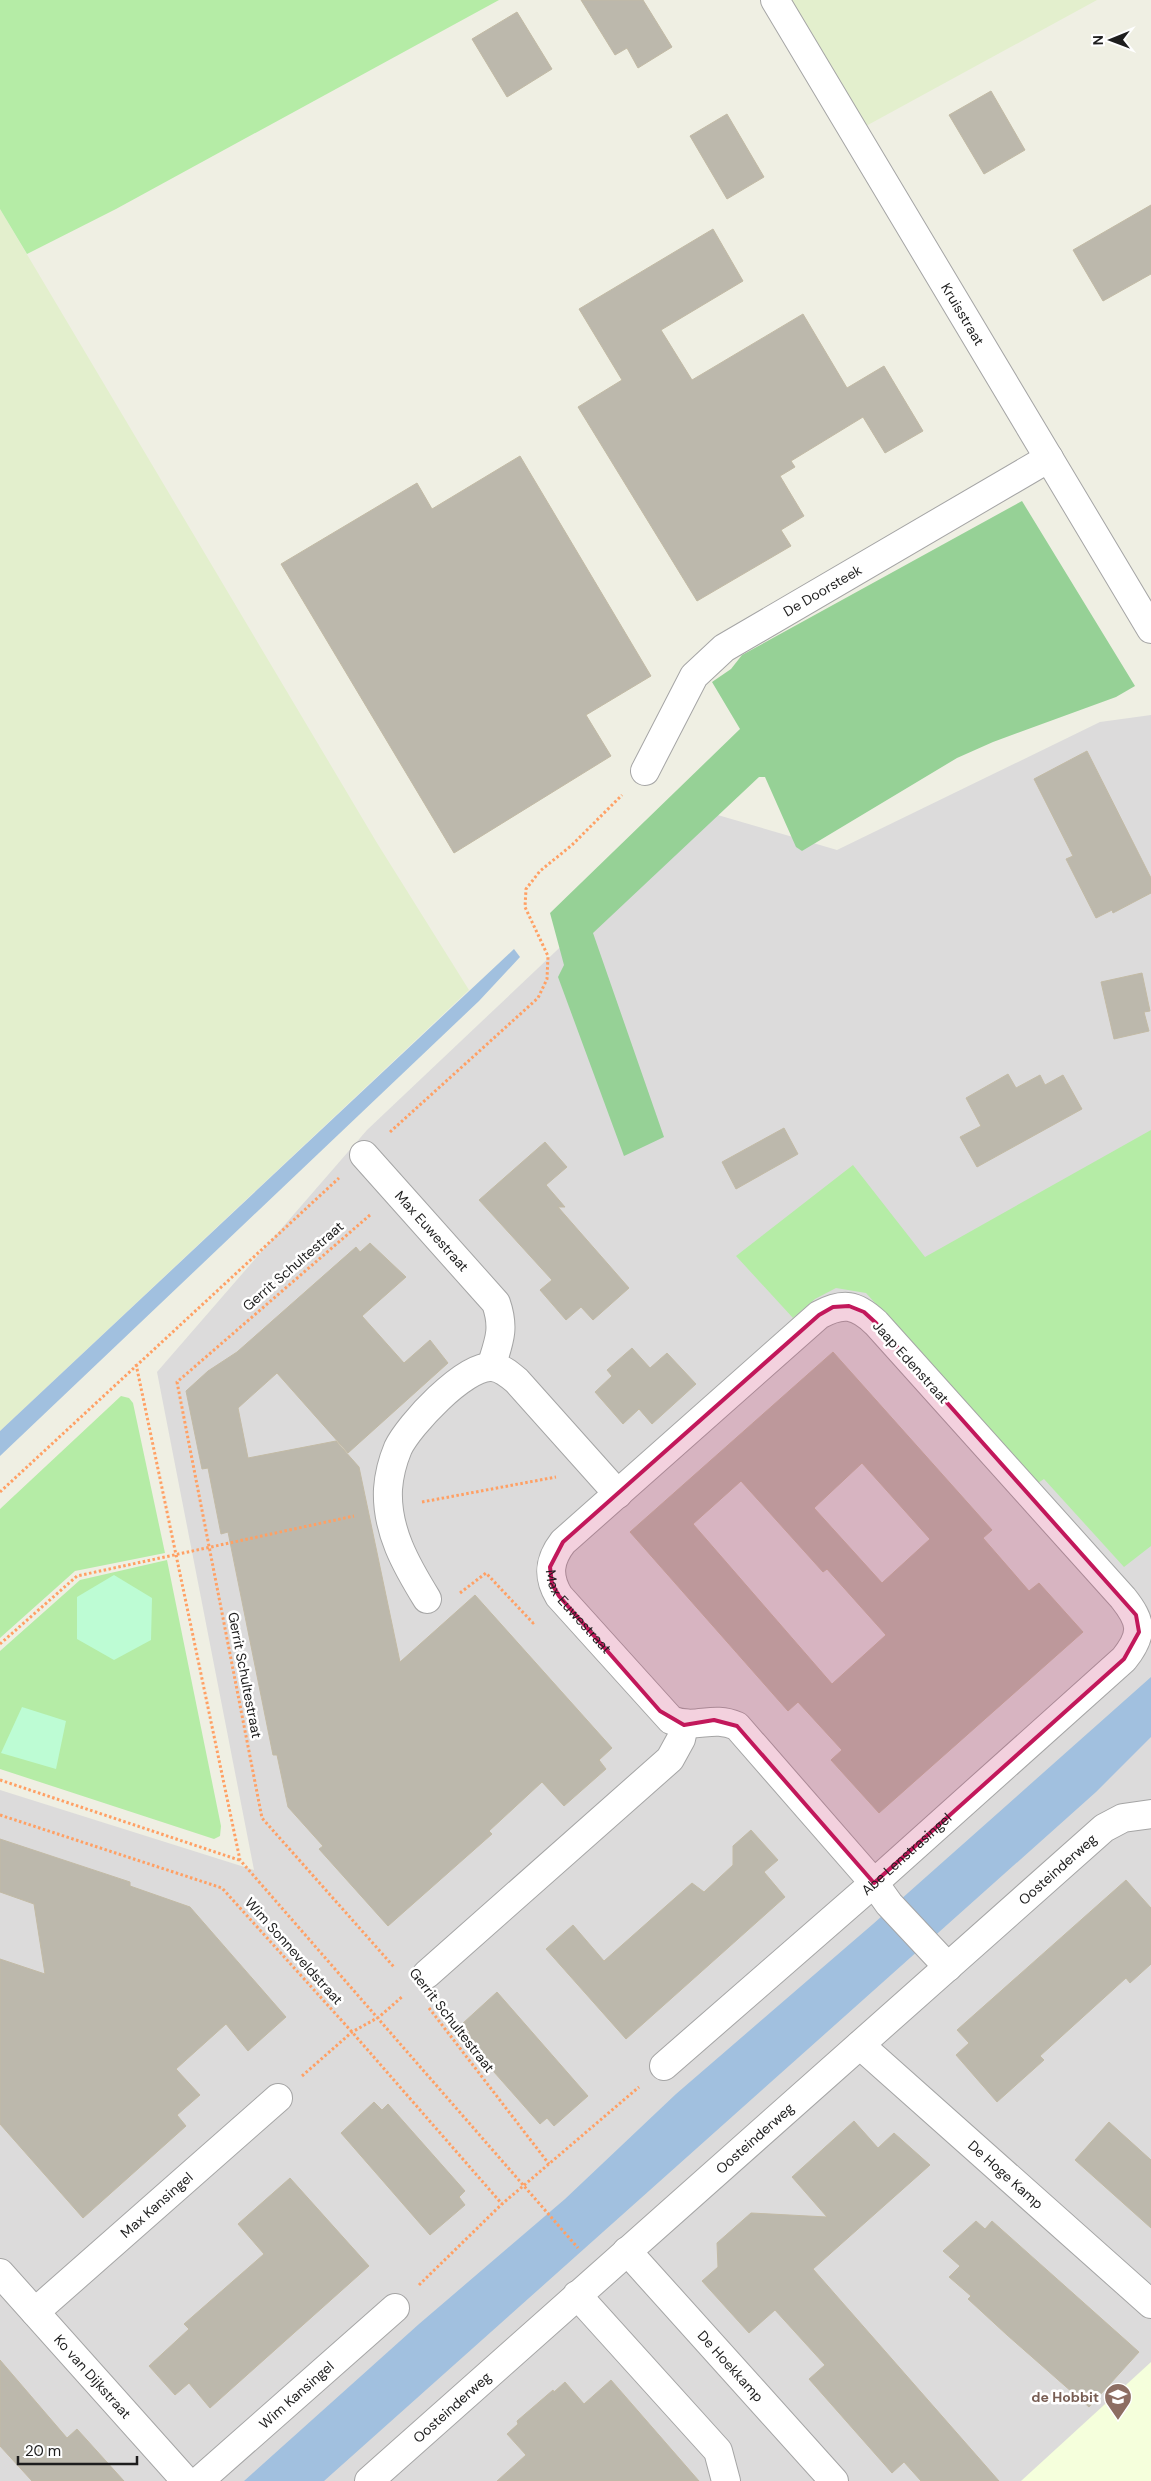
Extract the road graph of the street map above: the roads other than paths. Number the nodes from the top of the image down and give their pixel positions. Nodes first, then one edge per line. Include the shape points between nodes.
1 (775, 0) edge
2 (1049, 458) junction
3 (1151, 629) edge
4 (645, 771) dead end
5 (364, 1154) dead end
6 (491, 1367) junction
7 (618, 1494) junction
8 (427, 1599) road end
9 (1139, 1632) joint
10 (684, 1725) junction
11 (1151, 1814) edge
12 (882, 1893) junction
13 (948, 1967) junction
14 (420, 1981) road end
15 (860, 2045) junction
16 (664, 2066) road end
17 (278, 2098) road end
18 (627, 2251) junction
19 (0, 2273) edge
20 (577, 2295) junction
21 (1151, 2304) edge
22 (395, 2308) road end
23 (35, 2312) junction
24 (186, 2481) edge
25 (198, 2481) edge
26 (369, 2481) edge
27 (726, 2481) edge
28 (834, 2481) edge

1 - 2 street, Kruisstraat
2 - 3 street, Kruisstraat
2 - 4 street, De Doorsteek via 724,648 694,676
5 - 6 street, Max Euwestraat via 496,1302 502,1320
6 - 7 street via 517,1381
6 - 8 street via 475,1370 414,1423 392,1464 388,1509 394,1534 407,1566
7 - 9 street, Jaap Edenstraat via 819,1315 833,1307 849,1306 864,1312 876,1323 1116,1590 1136,1615
7 - 10 street, Max Euwestraat via 554,1553 550,1567 552,1584 660,1711
9 - 12 street, Abe Lenstrasingel via 1133,1648 1124,1659
10 - 12 street via 714,1720 737,1726
10 - 14 street via 681,1739 670,1759
11 - 13 street, Oosteinderweg via 1123,1818 1104,1828
12 - 13 street
12 - 16 street, Abe Lenstrasingel
13 - 15 street, Oosteinderweg
15 - 18 street, Oosteinderweg
15 - 21 street, De Hoge Kamp
17 - 23 street, Max Kansingel
18 - 20 street, Oosteinderweg
18 - 28 street, De Hoekkamp
19 - 23 street, Ko van Dijkstraat
20 - 26 street, Oosteinderweg
20 - 27 street via 718,2451
22 - 25 street, Wim Kansingel
23 - 24 street, Ko van Dijkstraat

